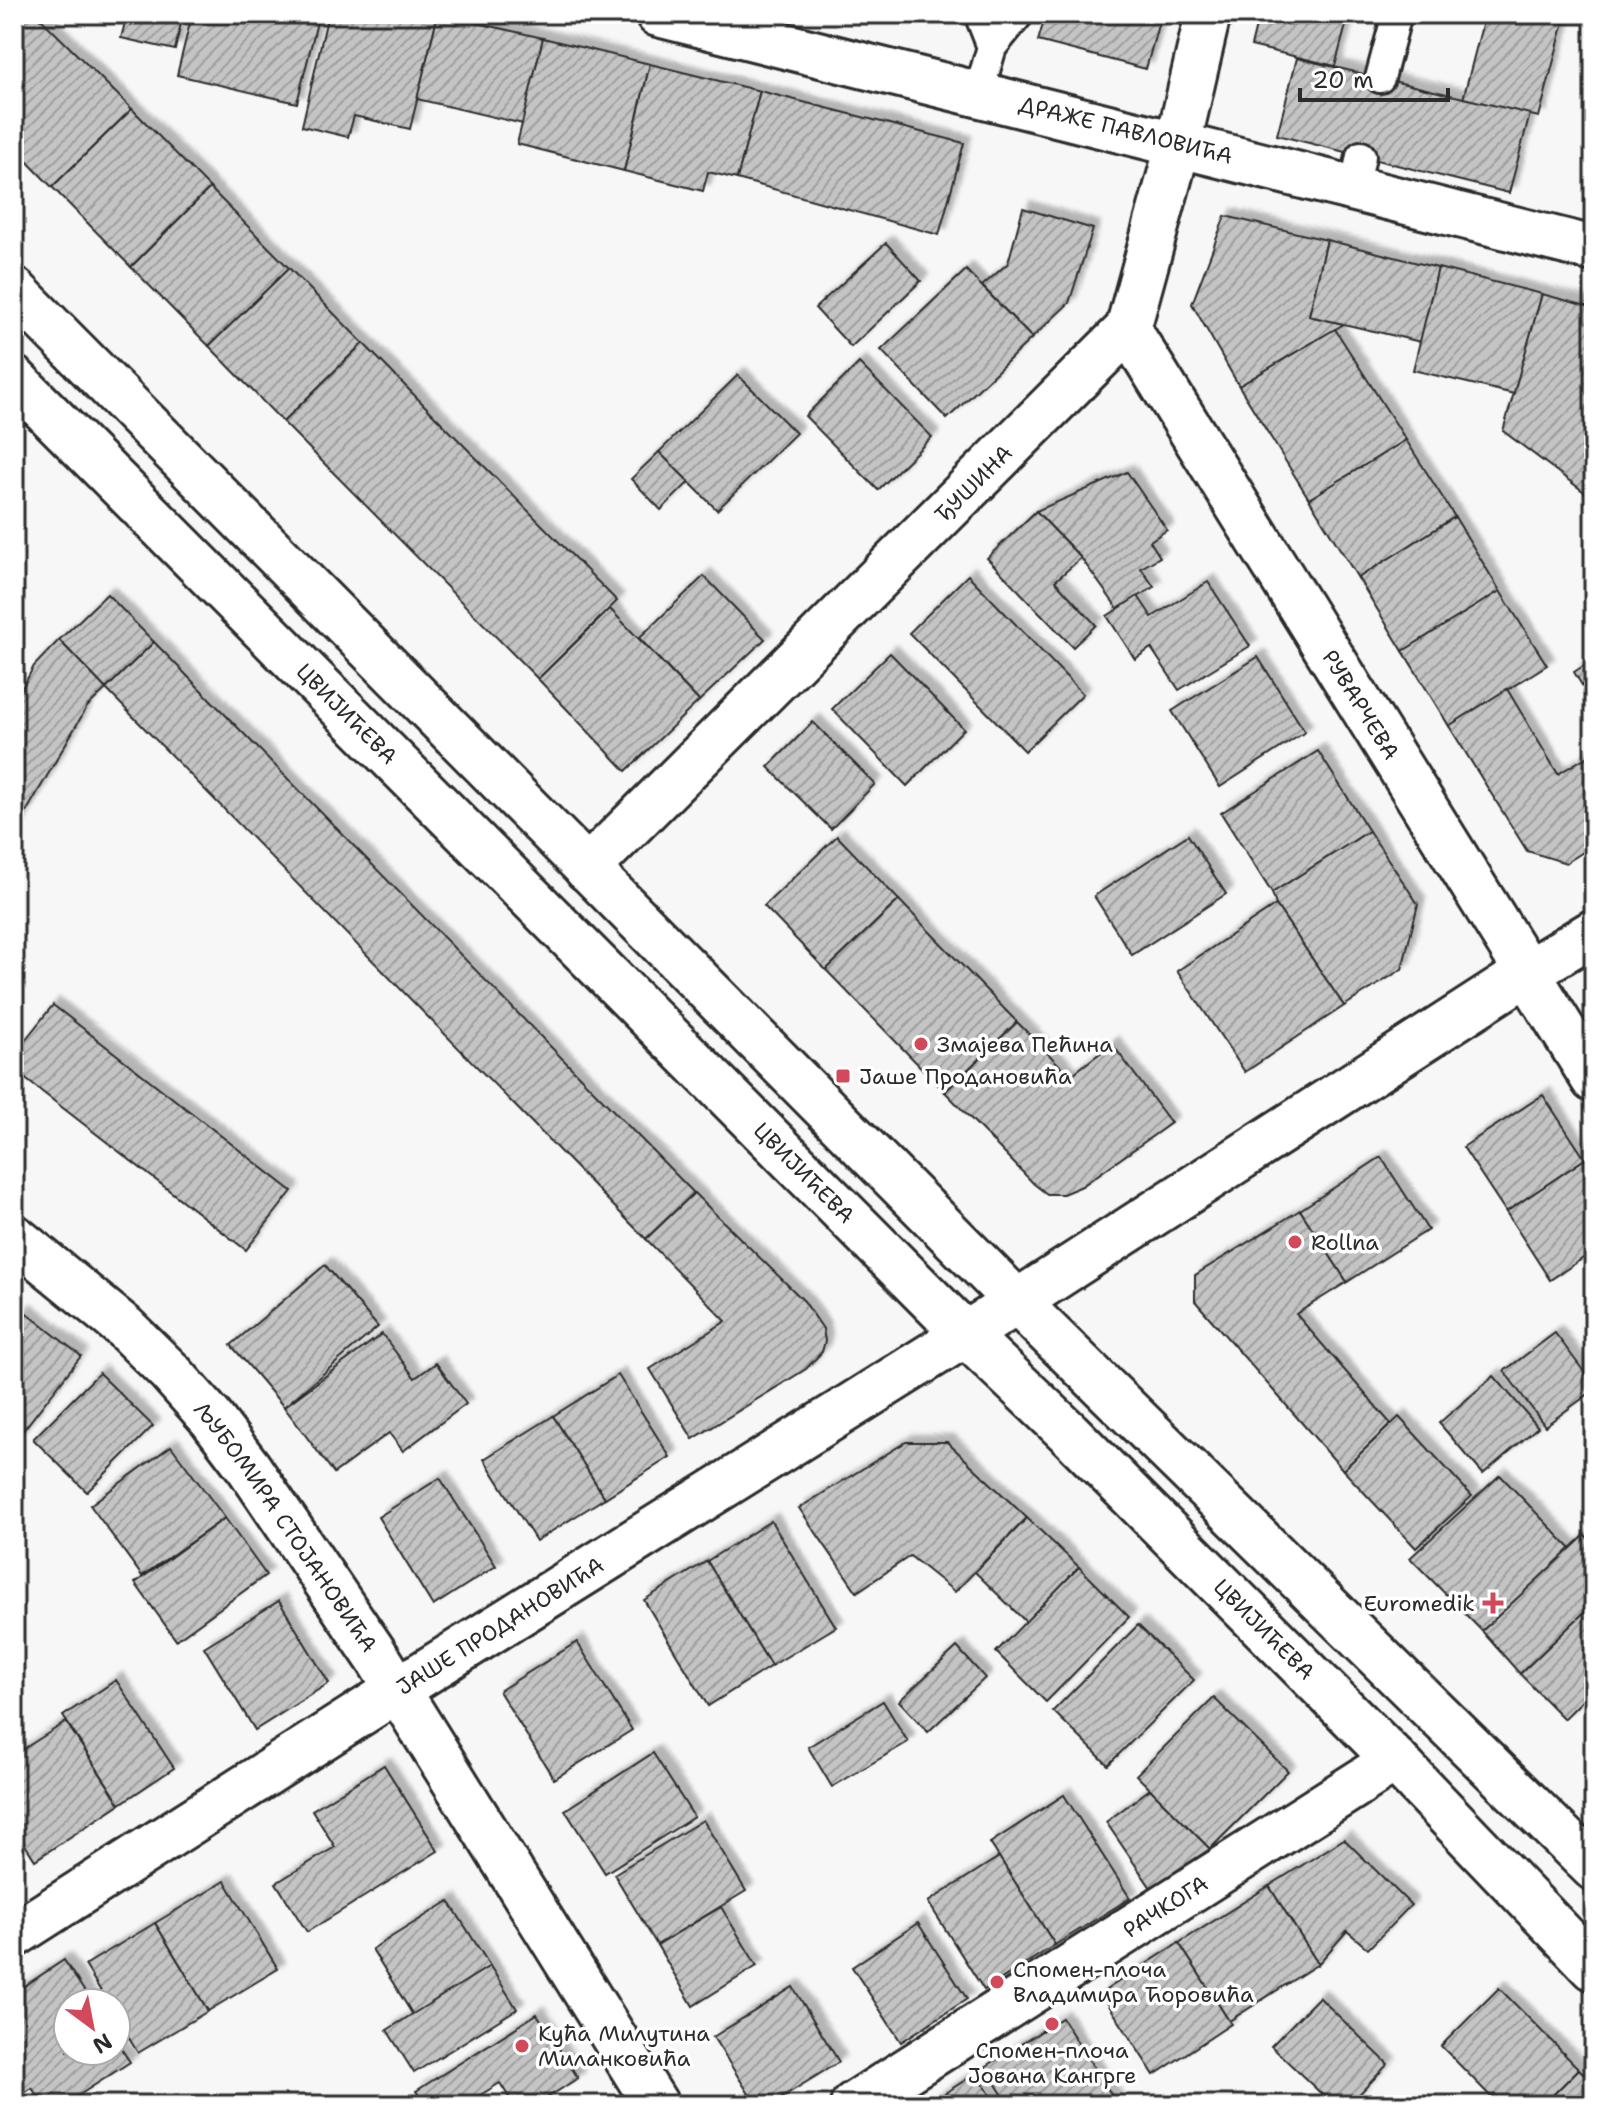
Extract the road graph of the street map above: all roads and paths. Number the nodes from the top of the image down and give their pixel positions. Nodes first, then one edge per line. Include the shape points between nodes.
1 (658, 14) edge
2 (979, 14) edge
3 (1019, 14) edge
4 (1208, 14) edge
5 (1397, 14) edge
6 (992, 47) junction
7 (1380, 78) dead end
8 (979, 91) junction
9 (1178, 144) junction
10 (1594, 249) edge
11 (14, 290) edge
12 (1128, 329) junction
13 (14, 379) edge
14 (587, 869) junction
15 (1594, 932) edge
16 (1528, 972) junction
17 (1594, 1080) edge
18 (14, 1237) edge
19 (1017, 1302) junction
20 (965, 1334) junction
21 (397, 1690) junction
22 (1395, 1760) junction
23 (1594, 1868) edge
24 (14, 1935) edge
25 (1594, 1968) edge
26 (656, 2105) edge
27 (853, 2105) edge

1 - 8 street, ДРАЖЕ ПАВЛОВИЋА
2 - 6 lane
3 - 6 lane
4 - 9 street, ЂУШИНА
5 - 7 lane
6 - 8 lane
8 - 9 street, ДРАЖЕ ПАВЛОВИЋА
9 - 10 street, ДРАЖЕ ПАВЛОВИЋА via 1358,171
9 - 12 street, ЂУШИНА
11 - 14 street
12 - 14 street, ЂУШИНА
12 - 16 street, РУВАРЧЕВА
13 - 20 street, ЦВИЈИЋЕВА
14 - 19 street
15 - 16 street, ЈАШЕ ПРОДАНОВИЋА
16 - 17 street, РУВАРЧЕВА
16 - 19 street, ЈАШЕ ПРОДАНОВИЋА
18 - 21 street, ЉУБОМИРА СТОЈАНОВИЋА via 124,1327 211,1418 287,1521
19 - 20 street, ЈАШЕ ПРОДАНОВИЋА
19 - 23 street
20 - 21 street, ЈАШЕ ПРОДАНОВИЋА
20 - 22 street, ЦВИЈИЋЕВА
21 - 24 street, ЈАШЕ ПРОДАНОВИЋА
21 - 26 street, ЉУБОМИРА СТОЈАНОВИЋА
22 - 25 street, ЦВИЈИЋЕВА
22 - 27 street, РАЧКОГА

